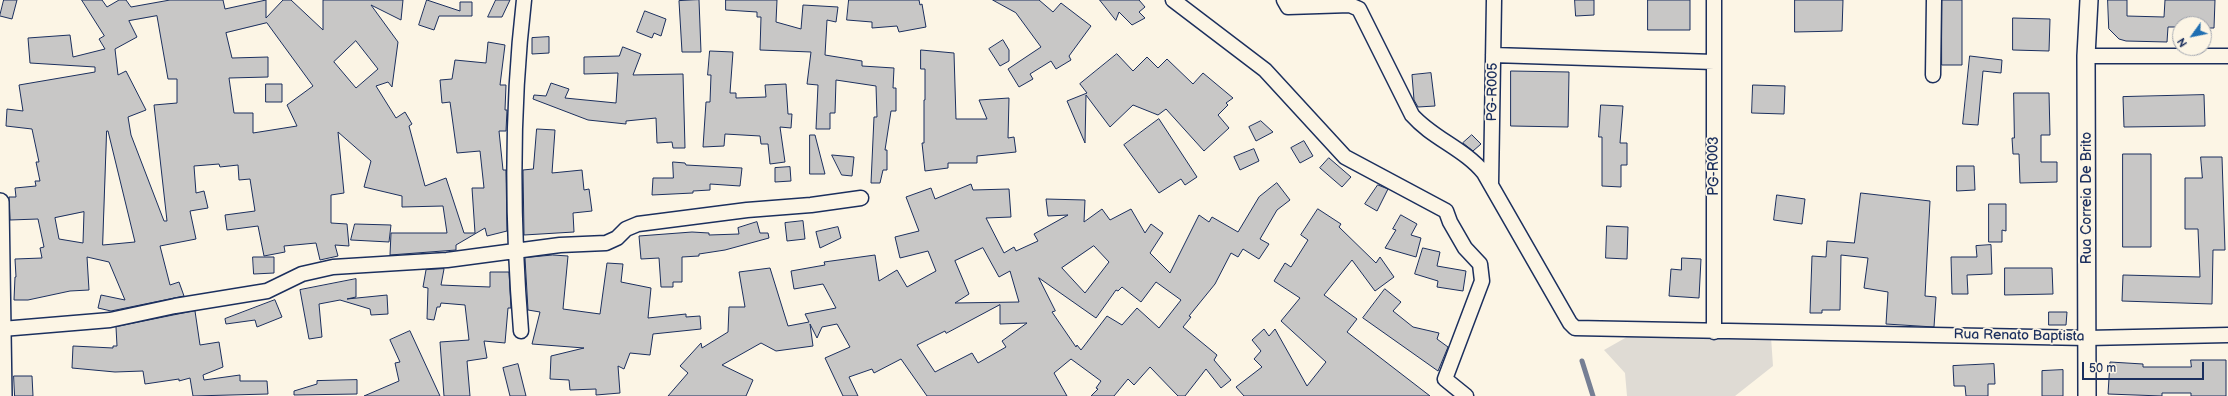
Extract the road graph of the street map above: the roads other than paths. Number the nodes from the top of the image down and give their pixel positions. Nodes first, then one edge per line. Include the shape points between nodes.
1 (524, 0) edge
2 (1173, 0) edge
3 (1284, 0) edge
4 (1494, 0) edge
5 (1714, 0) edge
6 (1934, 0) edge
7 (2089, 0) edge
8 (1493, 55) junction
9 (2086, 56) junction
10 (2228, 56) edge
11 (1714, 62) junction
12 (1933, 75) dead end
13 (1491, 184) junction
14 (861, 198) dead end
15 (0, 202) edge
16 (514, 251) junction
17 (2, 329) junction
18 (521, 331) dead end
19 (1714, 332) junction
20 (2228, 335) edge
21 (2087, 338) junction
22 (3, 396) edge
23 (1466, 396) edge
24 (2087, 396) edge

1 - 16 street via 516,63 513,141
2 - 23 street via 1265,70 1344,158 1446,211 1465,248 1480,264 1482,281 1445,379
3 - 13 street via 1288,7 1350,5 1359,9 1412,114 1420,123 1476,164
4 - 8 street, PG-R005
5 - 11 street, PG-R003
6 - 12 street
7 - 9 street, Rua Correia De Brito
8 - 11 street
8 - 13 street, PG-R005
9 - 10 street
9 - 21 street, Rua Correia De Brito
11 - 19 street, PG-R003
13 - 19 street, Rua Renato Baptista via 1575,328
14 - 16 street via 811,206 747,210 638,224 606,243
15 - 17 street
16 - 17 street via 447,260 333,267 302,274 267,291 110,320
16 - 18 street
17 - 22 street
19 - 21 street, Rua Renato Baptista
20 - 21 street, Rua Renato Baptista
21 - 24 street, Rua Correia De Brito

